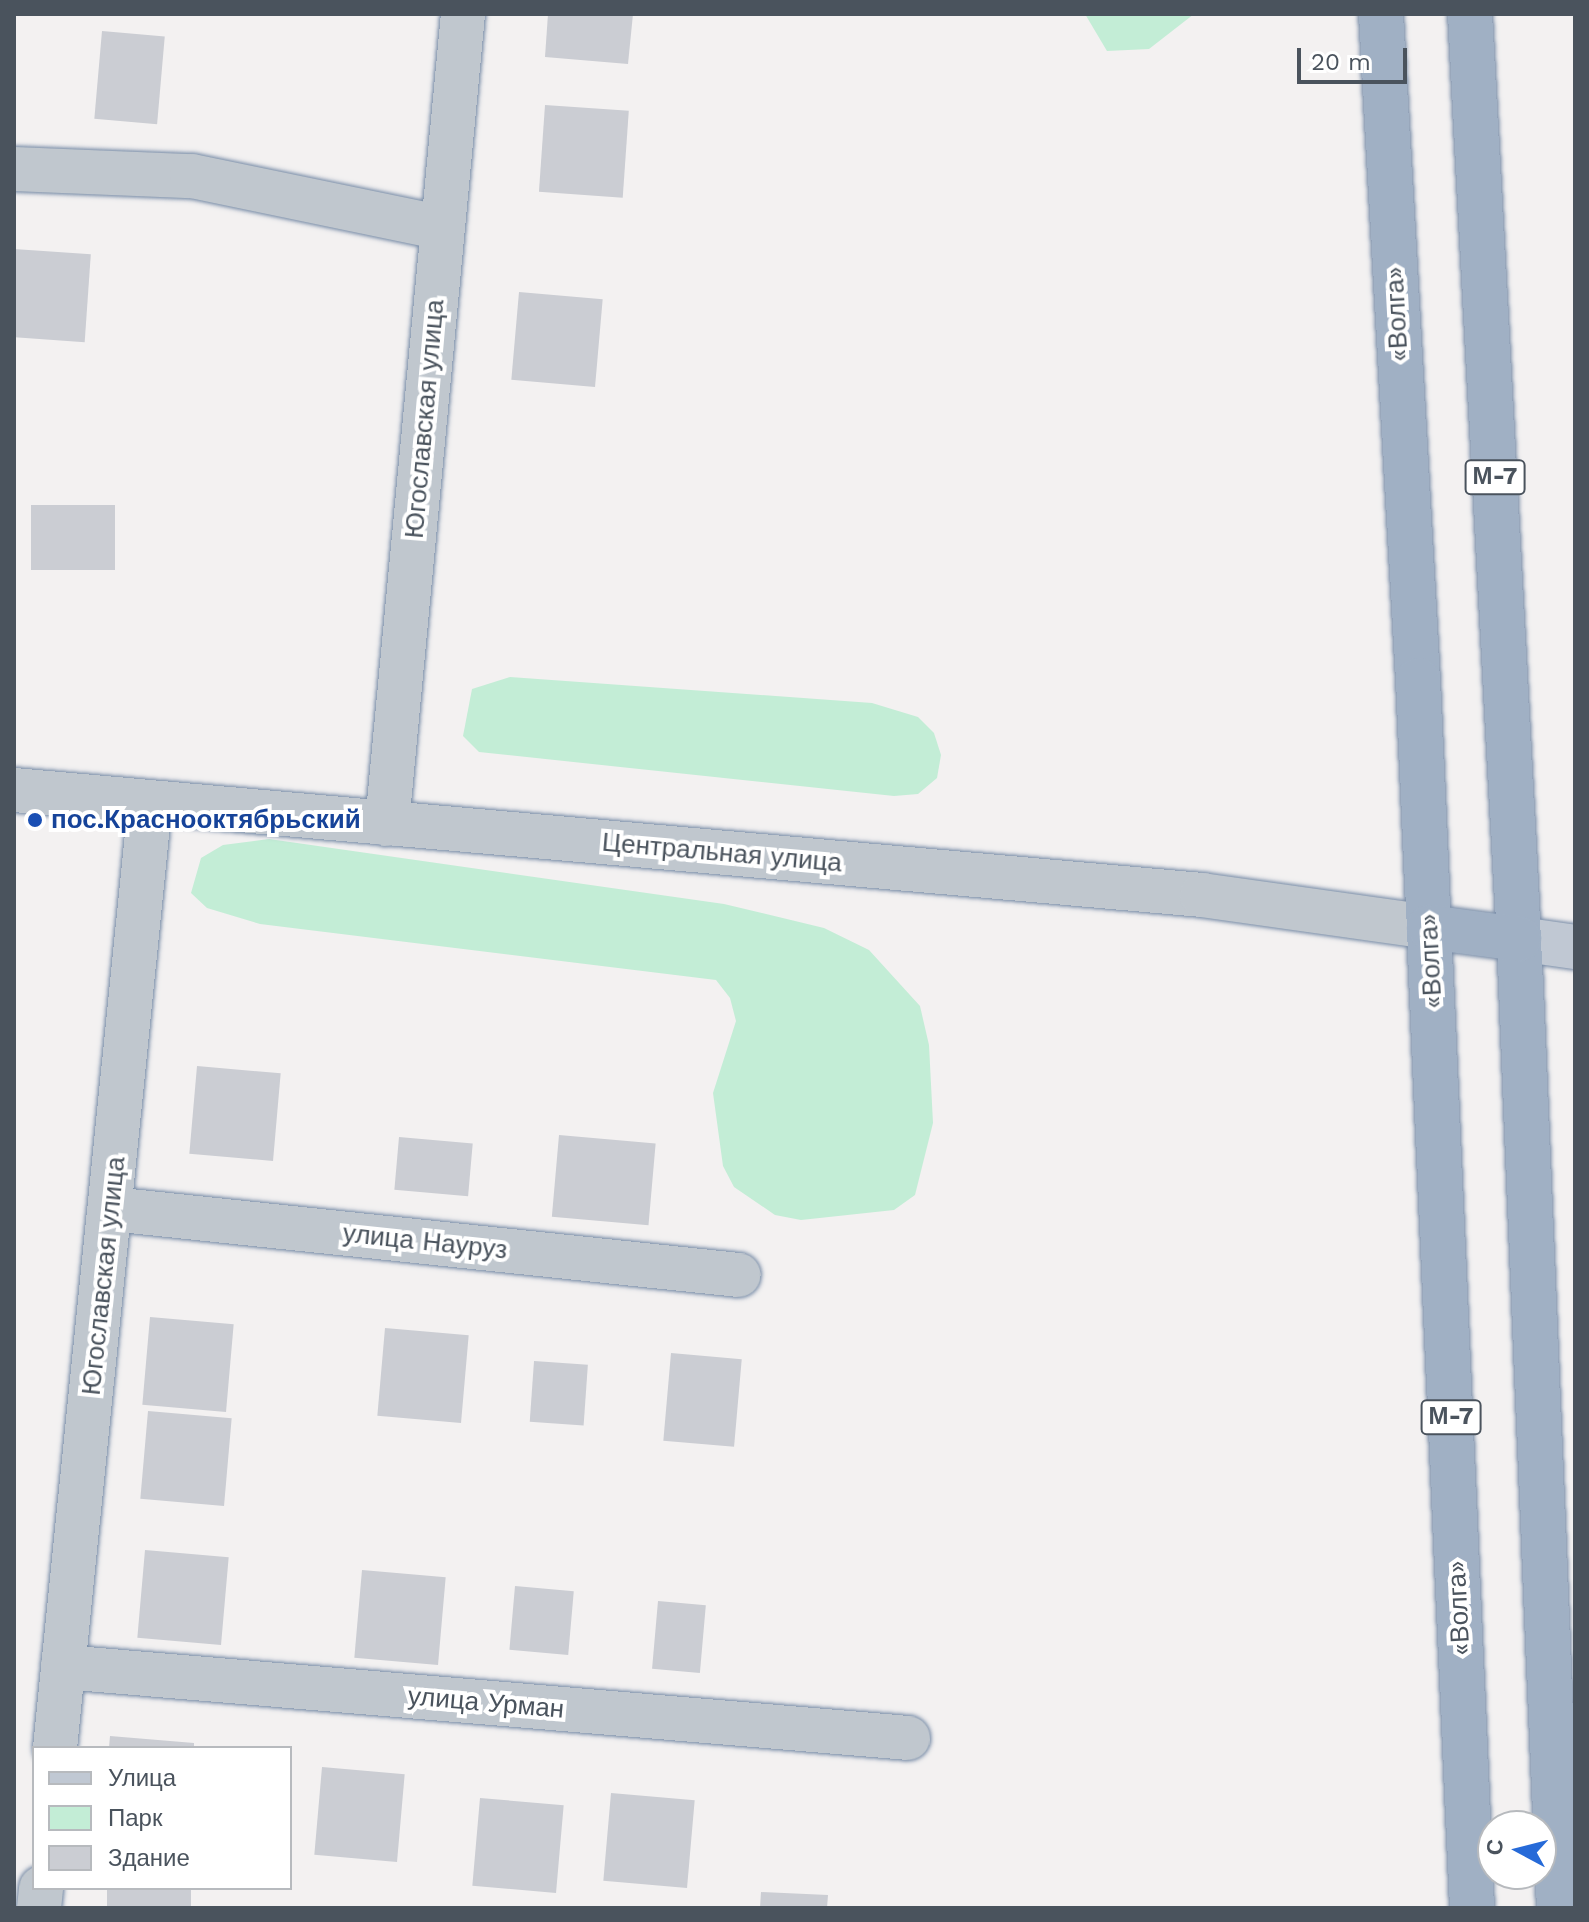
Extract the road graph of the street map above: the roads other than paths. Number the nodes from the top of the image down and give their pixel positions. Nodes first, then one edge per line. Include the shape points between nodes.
1 (463, 14) edge
2 (1381, 14) edge
3 (1470, 14) edge
4 (14, 169) edge
5 (443, 228) junction
6 (14, 790) edge
7 (150, 804) junction
8 (387, 824) junction
9 (1429, 927) junction
10 (1519, 939) junction
11 (1575, 947) edge
12 (111, 1209) junction
13 (739, 1275) dead end
14 (63, 1667) junction
15 (908, 1738) dead end
16 (55, 1746) edge
17 (1472, 1908) edge
18 (1559, 1908) edge

1 - 5 street, Югославская улица
2 - 9 highway, «Волга» / М-7
3 - 10 highway, М-7
4 - 5 street via 192,176
5 - 8 street, Югославская улица
6 - 7 street, Центральная улица
7 - 8 street, Центральная улица
7 - 12 street, Югославская улица
8 - 9 street, Центральная улица via 1202,895
9 - 10 highway
9 - 17 highway, «Волга» / М-7
10 - 11 main road
10 - 18 highway, М-7
12 - 13 street, улица Науруз
12 - 14 street, Югославская улица
14 - 15 street, улица Урман
14 - 16 street, Югославская улица

